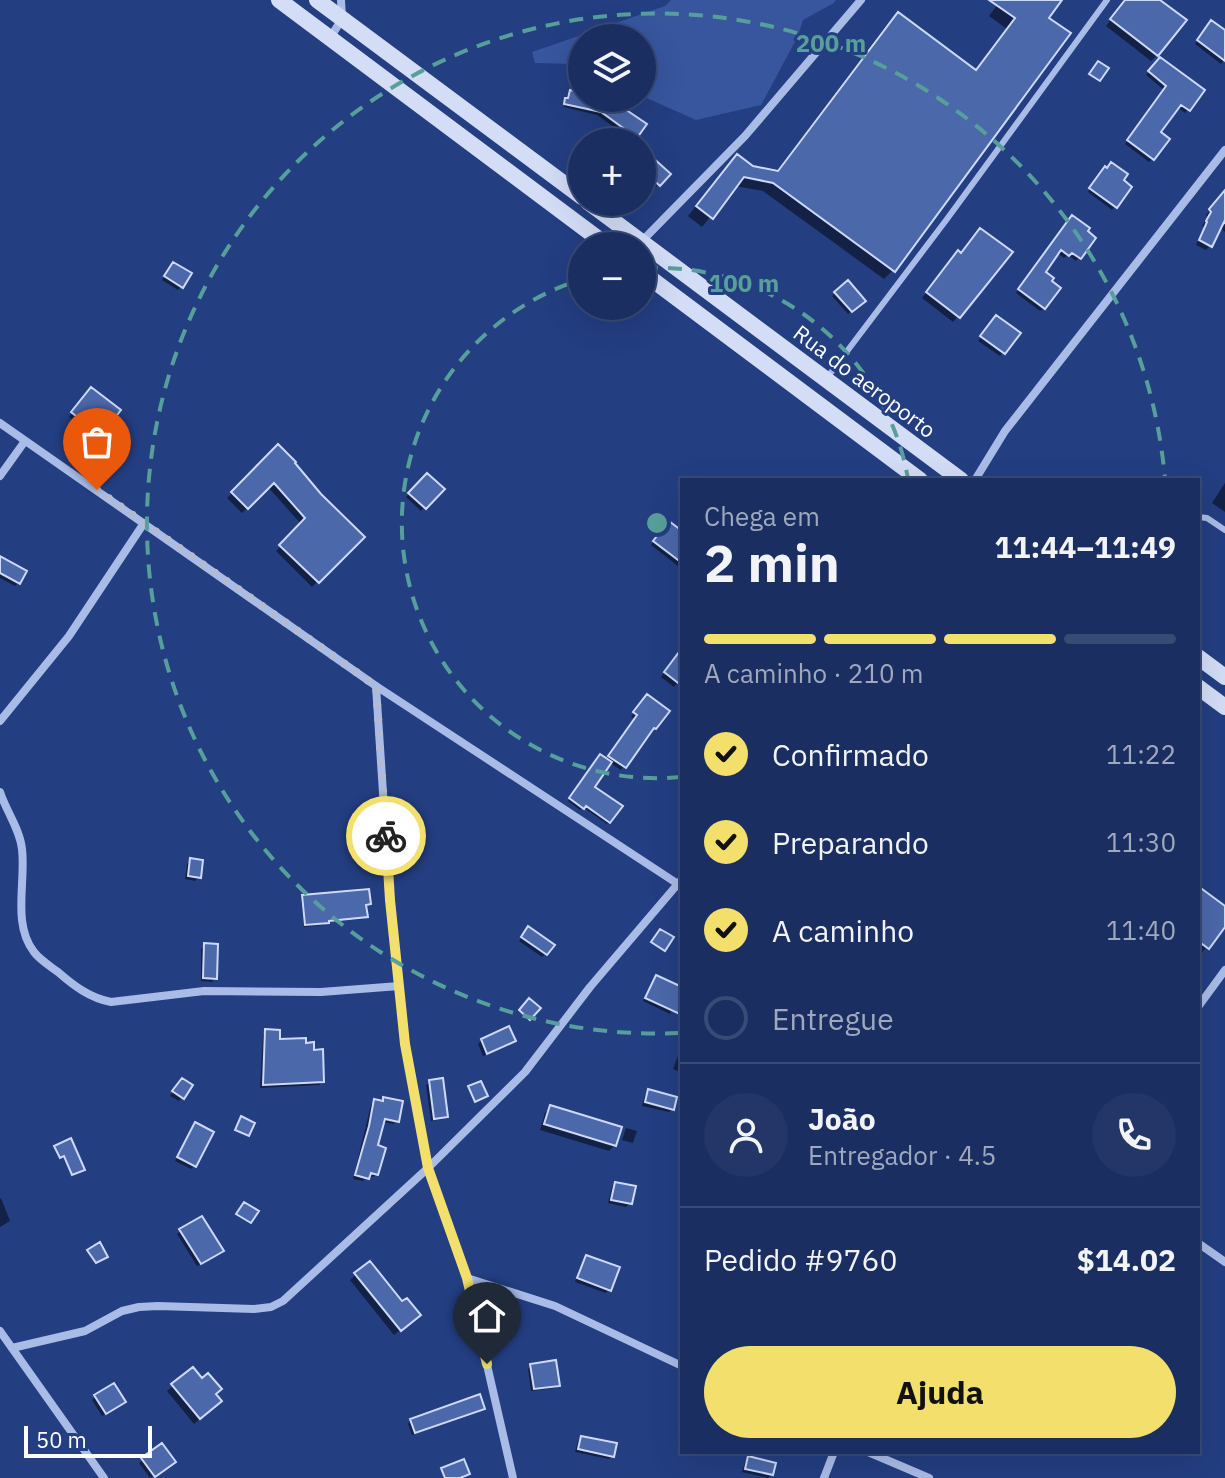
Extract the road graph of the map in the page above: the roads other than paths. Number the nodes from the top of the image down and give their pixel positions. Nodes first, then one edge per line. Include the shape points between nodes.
1 (279, 0) edge
2 (317, 0) edge
3 (341, 0) edge
4 (861, 0) edge
5 (1107, 0) edge
6 (342, 19) junction
7 (330, 38) junction
8 (1225, 150) edge
9 (568, 187) edge
10 (607, 216) edge
11 (589, 232) edge
12 (628, 232) edge
13 (651, 232) edge
14 (656, 253) edge
15 (656, 282) edge
16 (826, 379) junction
17 (0, 423) edge
18 (25, 441) junction
19 (0, 476) edge
20 (917, 478) edge
21 (958, 478) edge
22 (976, 478) edge
23 (1200, 517) edge
24 (144, 523) junction
25 (1225, 530) edge
26 (1200, 658) edge
27 (1225, 677) edge
28 (376, 686) junction
29 (1200, 688) edge
30 (1225, 707) edge
31 (0, 721) edge
32 (0, 792) edge
33 (680, 883) edge
34 (680, 885) edge
35 (1225, 970) edge
36 (399, 986) junction
37 (1200, 1004) edge
38 (428, 1168) junction
39 (1200, 1244) edge
40 (1225, 1262) edge
41 (467, 1278) junction
42 (0, 1331) edge
43 (12, 1348) junction
44 (680, 1365) edge
45 (833, 1454) edge
46 (873, 1454) edge
47 (104, 1478) edge
48 (513, 1478) edge
49 (824, 1478) edge
50 (929, 1478) edge

1 - 7 main road
2 - 6 main road
3 - 6 street
4 - 13 street via 745,136
5 - 16 lane
6 - 7 street
6 - 9 main road
7 - 11 main road
8 - 22 street via 1005,431
10 - 12 main road, Rua do aeroporto
14 - 16 main road, Rua do aeroporto
15 - 20 main road, Rua do aeroporto
16 - 21 main road, Rua do aeroporto
17 - 18 street
18 - 19 street
18 - 24 street
23 - 25 lane
24 - 28 street
24 - 31 street via 69,636
26 - 27 main road
28 - 33 street
28 - 36 street
29 - 30 main road
32 - 36 street via 22,850 22,924 27,941 35,954 97,999
34 - 38 street via 590,987 525,1072
35 - 37 street
36 - 38 street
38 - 41 street
38 - 43 street via 271,1307 139,1307 85,1331
39 - 40 street
41 - 44 street via 555,1306
41 - 48 street
42 - 43 street
43 - 47 street
45 - 49 street
46 - 50 street

